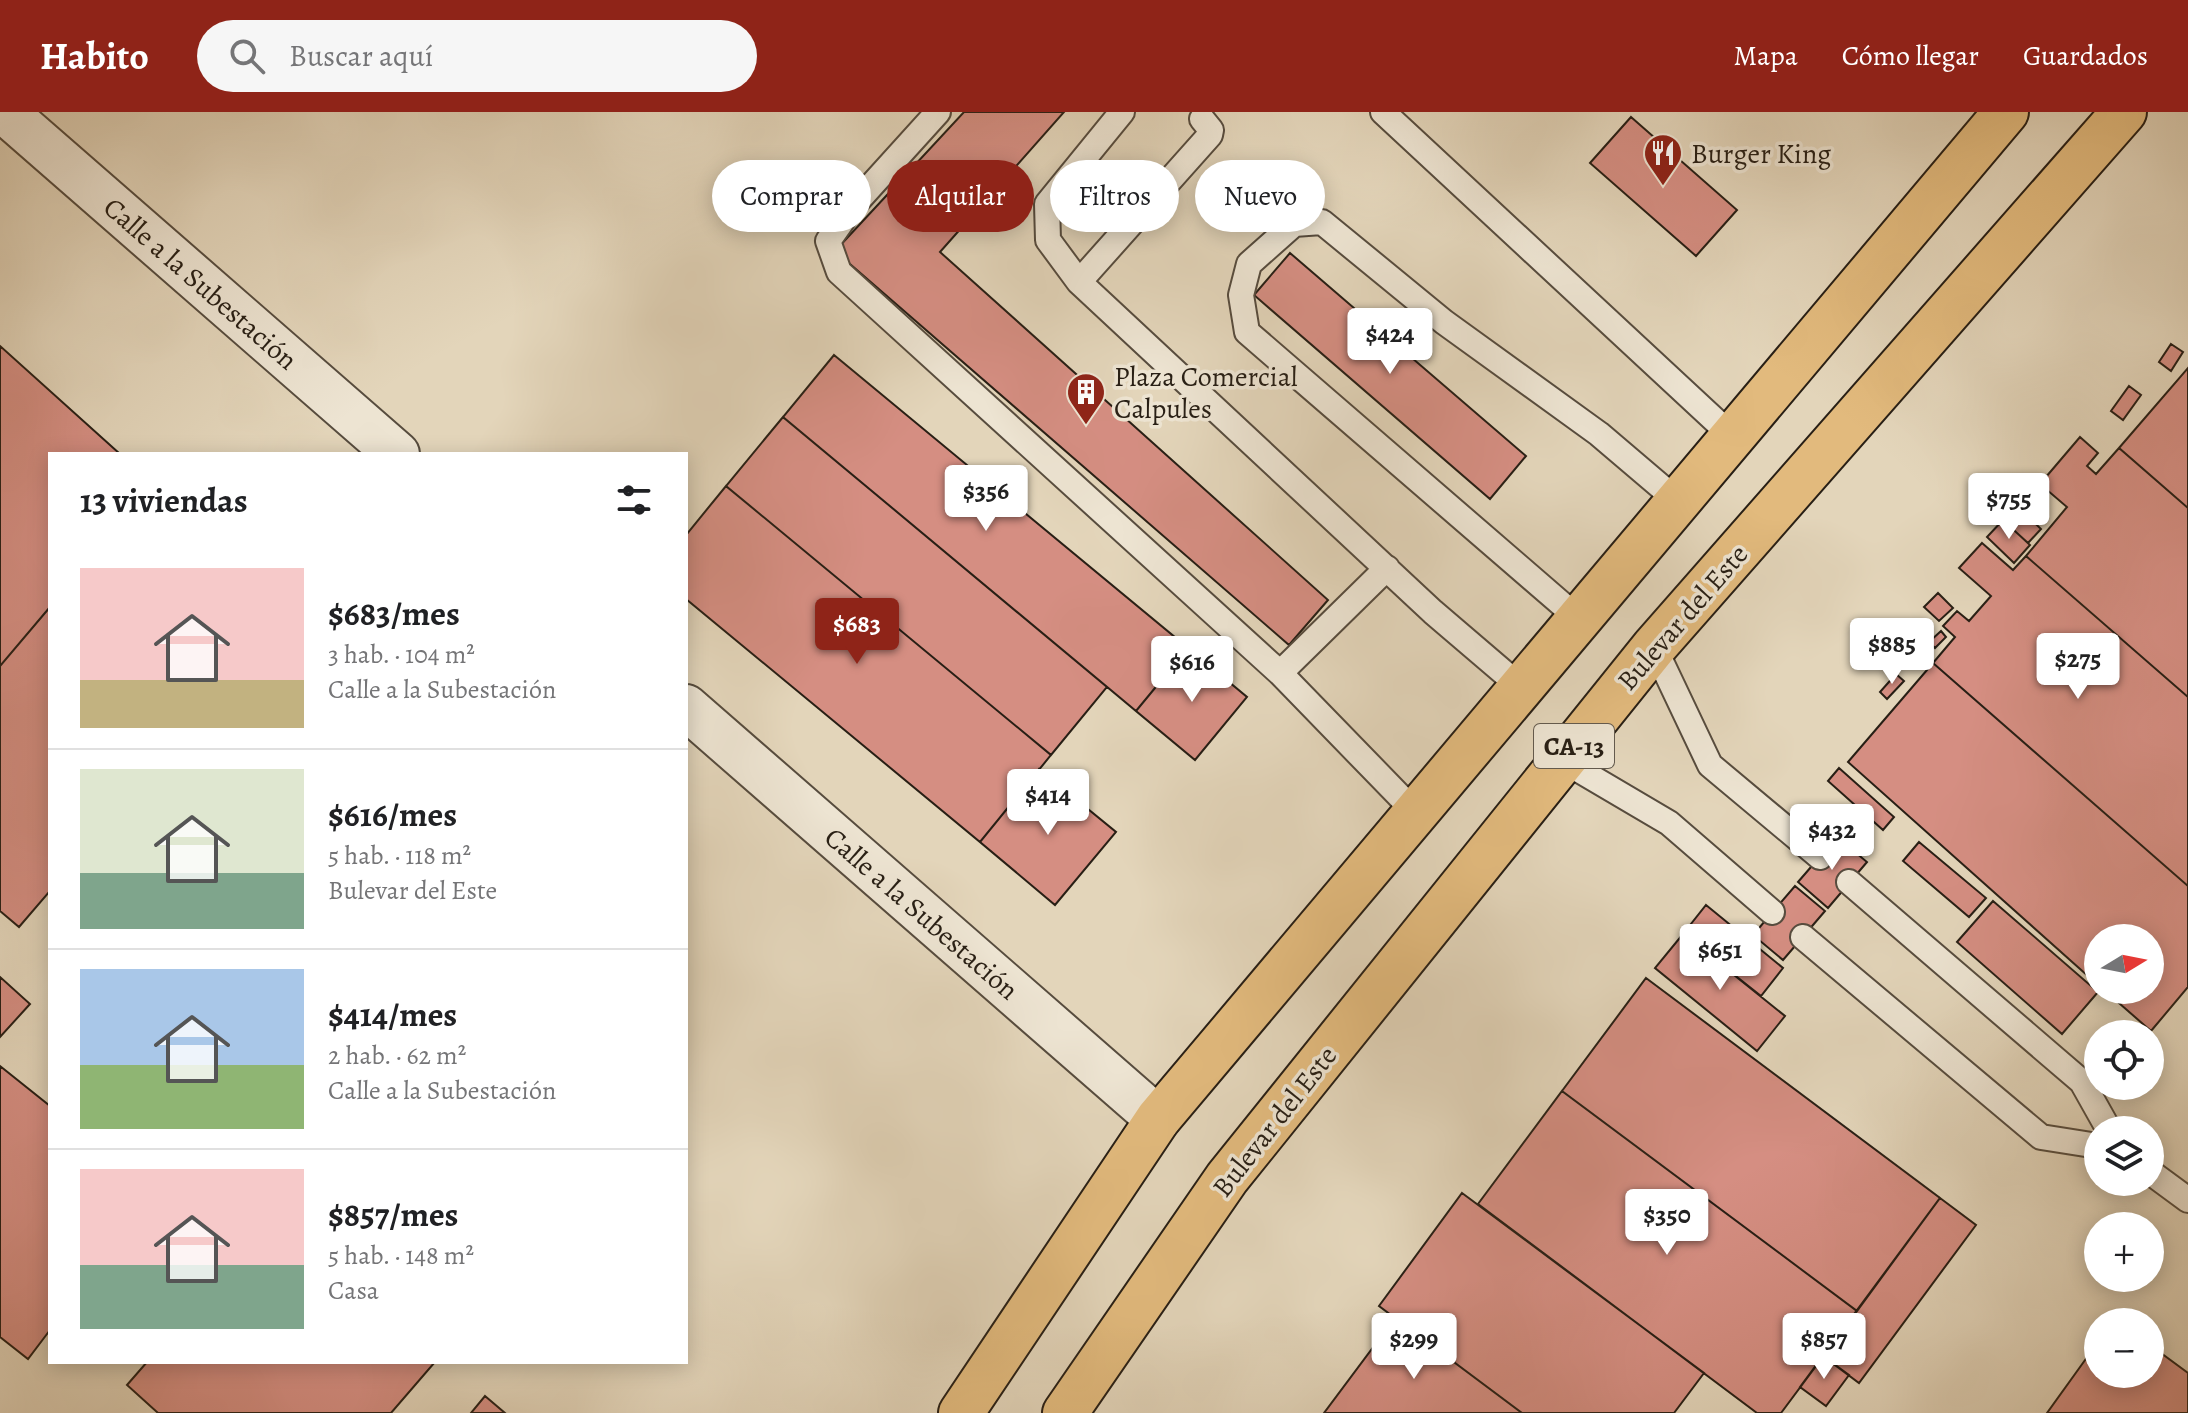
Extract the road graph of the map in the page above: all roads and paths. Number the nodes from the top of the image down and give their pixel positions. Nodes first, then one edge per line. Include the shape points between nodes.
1 (5, 112) edge
2 (938, 112) edge
3 (1122, 112) edge
4 (1383, 112) edge
5 (2006, 112) edge
6 (2124, 112) edge
7 (1201, 114) edge
8 (1079, 282) junction
9 (1733, 437) junction
10 (395, 452) edge
11 (1680, 503) junction
12 (1387, 568) junction
13 (1579, 619) junction
14 (1654, 647) junction
15 (1280, 673) junction
16 (1522, 688) junction
17 (688, 709) edge
18 (1562, 760) junction
19 (1416, 813) junction
20 (1820, 857) dead end
21 (1849, 882) dead end
22 (1772, 912) dead end
23 (1803, 937) dead end
24 (2101, 1116) edge
25 (1158, 1119) junction
26 (2084, 1144) edge
27 (2164, 1182) edge
28 (2188, 1200) edge
29 (961, 1413) edge
30 (1065, 1413) edge

1 - 10 street, Calle a la Subestación
2 - 15 lane via 828,241 839,272
3 - 8 lane via 1047,204 1048,240
4 - 9 lane
5 - 9 highway, CA-13
6 - 14 highway, Bulevar del Este / CA-13
7 - 8 lane via 1210,135
8 - 12 lane
9 - 11 highway, CA-13
11 - 13 highway, CA-13
11 - 13 lane via 1599,434 1444,322 1322,222 1294,224 1249,264 1241,295 1247,332
12 - 15 lane
12 - 16 lane
13 - 16 highway, CA-13
14 - 18 highway, Bulevar del Este / CA-13
14 - 20 lane via 1710,765
15 - 19 lane
16 - 19 highway, CA-13
17 - 25 street, Calle a la Subestación
18 - 22 lane via 1669,823
18 - 30 highway, Bulevar del Este / CA-13 via 1227,1178
19 - 25 highway, CA-13
21 - 24 lane via 2082,1082
23 - 26 lane via 2041,1137
25 - 29 highway, CA-13
27 - 28 lane

